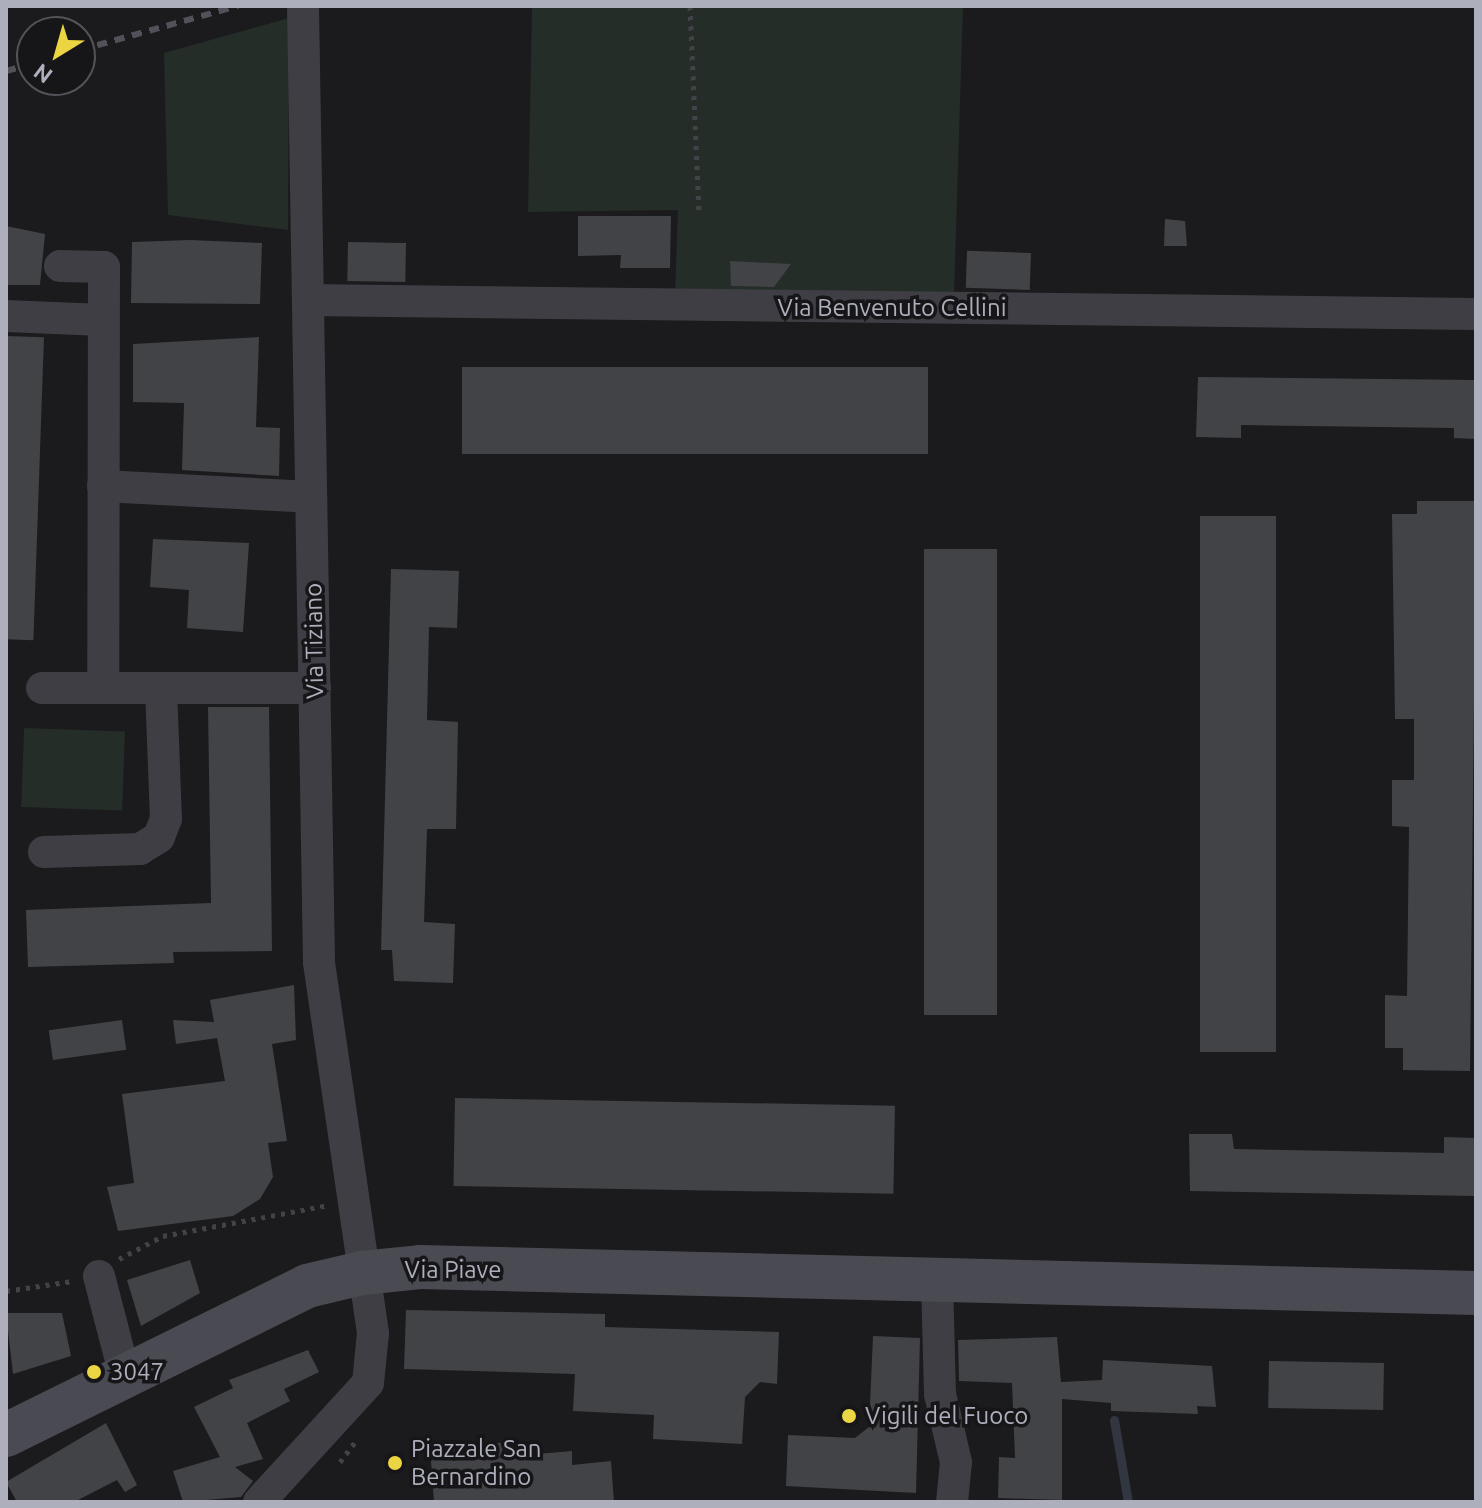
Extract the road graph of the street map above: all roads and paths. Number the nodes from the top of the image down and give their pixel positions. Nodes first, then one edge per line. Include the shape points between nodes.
1 (303, 6) edge
2 (690, 6) edge
3 (699, 214) dead end
4 (60, 266) dead end
5 (308, 300) junction
6 (1476, 314) edge
7 (6, 316) edge
8 (103, 320) junction
9 (103, 486) junction
10 (311, 497) junction
11 (42, 688) dead end
12 (103, 688) junction
13 (161, 688) junction
14 (315, 688) junction
15 (44, 852) dead end
16 (352, 1200) junction
17 (362, 1273) junction
18 (99, 1276) junction
19 (937, 1280) junction
20 (6, 1291) edge
21 (1476, 1293) edge
22 (125, 1376) junction
23 (6, 1435) edge
24 (259, 1502) edge
25 (952, 1502) edge

1 - 5 street, Via Tiziano
2 - 3 path
4 - 8 street via 104,267
5 - 6 street, Via Benvenuto Cellini
5 - 10 street, Via Tiziano
7 - 8 street
8 - 9 street
9 - 10 street
9 - 12 street
10 - 14 street, Via Tiziano
11 - 12 street
12 - 13 street
13 - 14 street
13 - 15 street via 166,819 159,837 140,849
14 - 16 street, Via Tiziano via 319,962
16 - 17 street, Via Tiziano
16 - 18 path via 163,1236 133,1246
17 - 19 main road, Via Piave via 420,1267
17 - 22 main road, Via Piave via 307,1286
17 - 24 street, Via Tiziano via 373,1333 368,1383
18 - 20 path
18 - 22 street
19 - 21 main road, Via Piave
19 - 25 street via 940,1394 956,1462
22 - 23 main road, Via Piave

